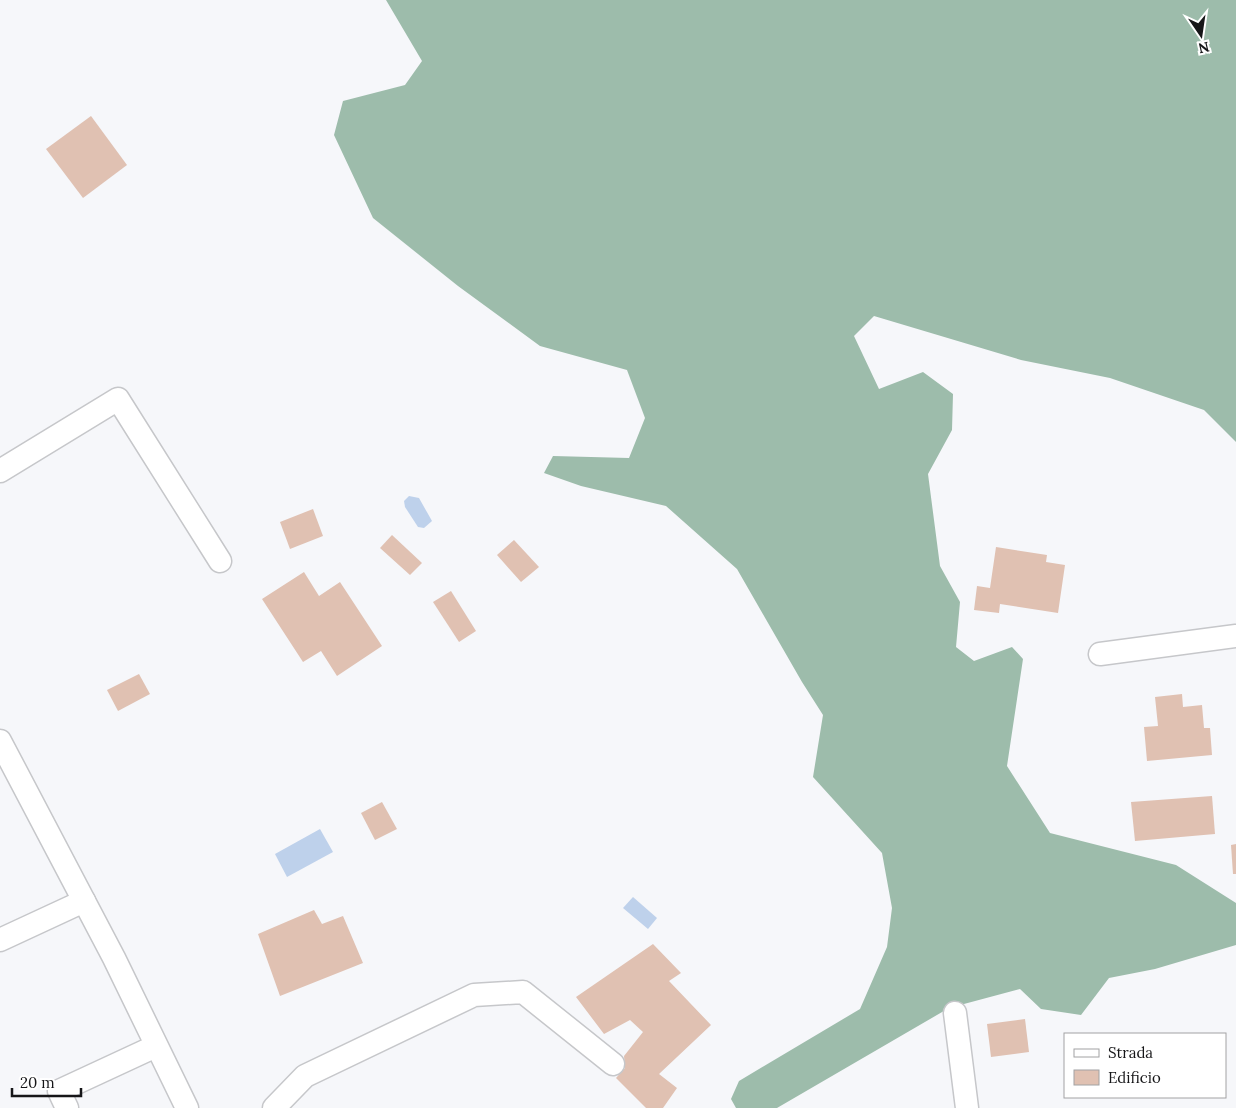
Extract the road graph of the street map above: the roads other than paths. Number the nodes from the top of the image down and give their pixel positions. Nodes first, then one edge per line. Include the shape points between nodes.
1 (0, 471) edge
2 (220, 562) dead end
3 (1236, 636) edge
4 (1100, 654) dead end
5 (0, 742) edge
6 (84, 901) junction
7 (0, 940) edge
8 (955, 1013) dead end
9 (156, 1046) junction
10 (613, 1064) dead end
11 (67, 1108) edge
12 (187, 1108) edge
13 (274, 1108) edge
14 (967, 1108) edge

1 - 2 street via 118,399
3 - 4 street
5 - 6 street
6 - 7 street
6 - 9 street
8 - 14 street
9 - 11 street via 59,1091
9 - 12 street
10 - 13 street via 523,992 474,995 305,1076

